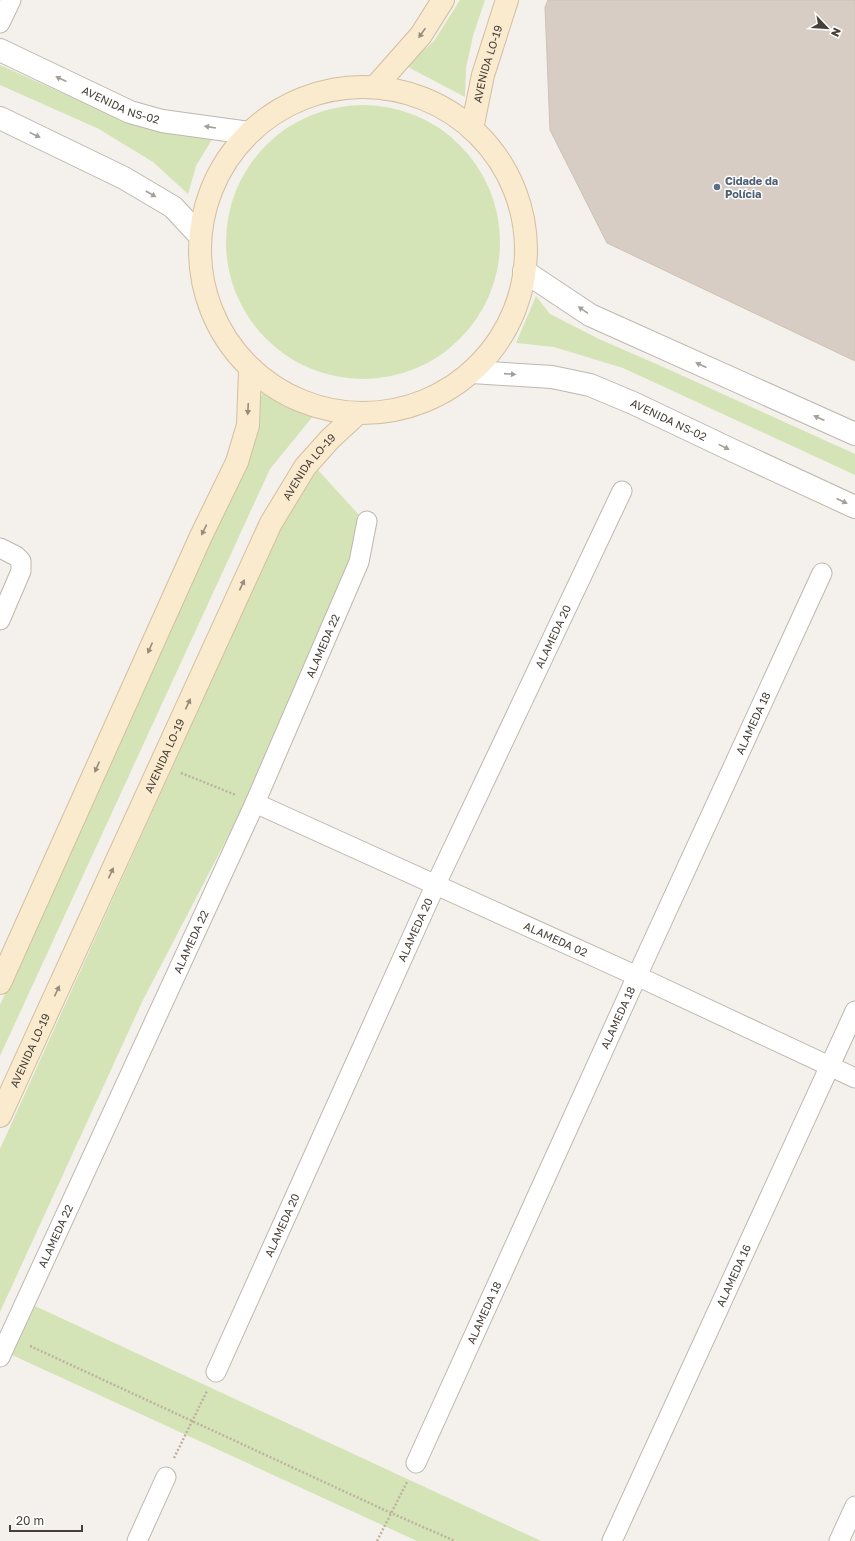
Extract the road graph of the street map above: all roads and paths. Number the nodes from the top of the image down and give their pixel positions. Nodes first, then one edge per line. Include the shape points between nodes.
1 (11, 0) edge
2 (443, 0) edge
3 (507, 0) edge
4 (0, 23) edge
5 (0, 50) edge
6 (375, 87) junction
7 (0, 118) edge
8 (472, 129) junction
9 (249, 133) junction
10 (200, 236) junction
11 (524, 271) junction
12 (250, 370) junction
13 (472, 372) junction
14 (357, 414) junction
15 (855, 434) edge
16 (622, 491) dead end
17 (855, 507) edge
18 (367, 521) dead end
19 (0, 548) edge
20 (822, 573) dead end
21 (0, 620) edge
22 (160, 765) junction
23 (255, 803) junction
24 (435, 886) junction
25 (637, 976) junction
26 (0, 983) edge
27 (855, 1011) edge
28 (829, 1066) junction
29 (855, 1078) edge
30 (0, 1116) edge
31 (9, 1336) junction
32 (0, 1357) edge
33 (216, 1372) joint
34 (192, 1422) junction
35 (416, 1463) joint
36 (166, 1477) joint
37 (855, 1506) edge
38 (391, 1513) junction
39 (137, 1541) edge
40 (377, 1541) edge
41 (455, 1541) edge
42 (612, 1541) edge
43 (839, 1541) edge

1 - 4 street
2 -> 6 main road via 421,35
3 - 8 main road, AVENIDA LO-19 via 483,75
9 -> 5 street, AVENIDA NS-02 via 162,121 130,112
6 - 8 main road via 410,94 444,108
6 - 9 main road via 340,88 307,96 276,112
7 -> 10 street via 124,178 173,207
8 - 11 main road via 505,169 516,196 523,218
9 - 10 main road via 224,163 208,198
10 - 12 main road via 202,276 224,333
11 - 13 main road via 515,308 497,342
15 -> 11 street via 590,315
12 - 14 main road via 273,388 300,402 328,411
12 -> 26 main road via 248,425 237,462 201,536
13 - 14 main road via 443,392 419,402 388,412
13 -> 17 street, AVENIDA NS-02 via 552,377 590,385
22 -> 14 main road, AVENIDA LO-19 via 271,522 305,467
16 - 24 street, ALAMEDA 20
18 - 23 street, ALAMEDA 22 via 359,562
19 - 21 street via 21,561 21,571
20 - 25 street, ALAMEDA 18
22 - 23 path
30 -> 22 main road, AVENIDA LO-19
23 - 24 street, ALAMEDA 02
23 - 31 street, ALAMEDA 22
24 - 25 street, ALAMEDA 02
24 - 33 street, ALAMEDA 20
25 - 28 street, ALAMEDA 02
25 - 35 street, ALAMEDA 18
27 - 28 street, ALAMEDA 16
28 - 29 street, ALAMEDA 02
28 - 42 street, ALAMEDA 16
31 - 32 street, ALAMEDA 22
31 - 34 path
33 - 34 path
34 - 36 path
34 - 38 path
35 - 38 path
36 - 39 street
37 - 43 street
38 - 40 path
38 - 41 path

